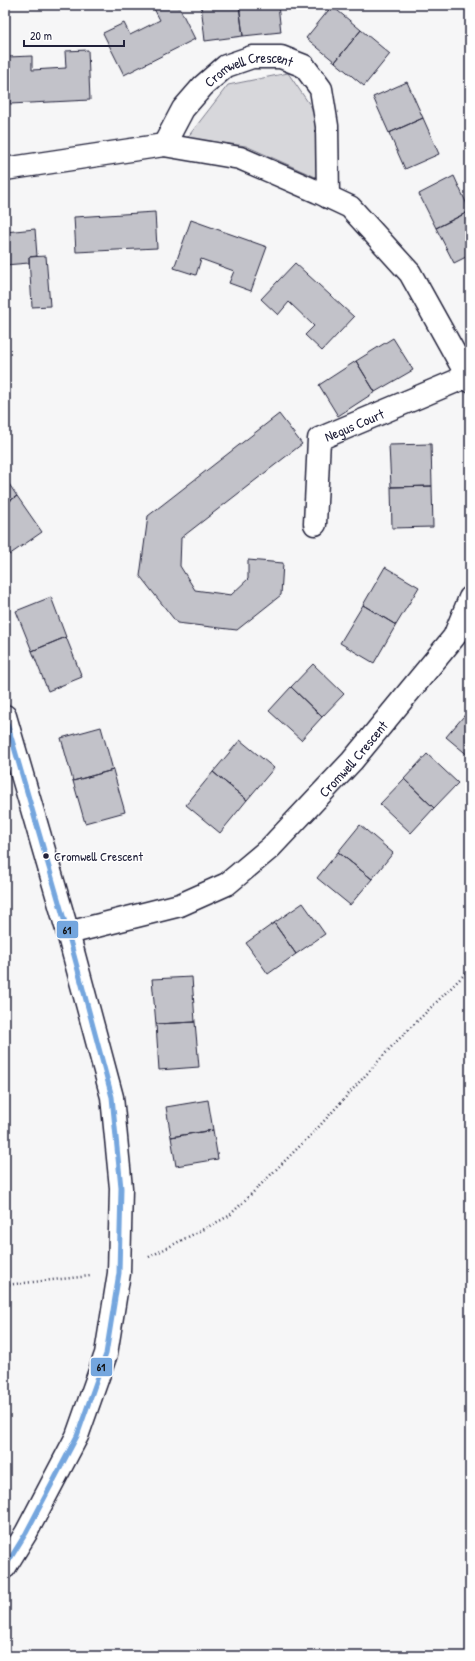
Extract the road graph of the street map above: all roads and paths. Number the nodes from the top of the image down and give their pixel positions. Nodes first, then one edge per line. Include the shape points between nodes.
1 (164, 145) junction
2 (5, 169) edge
3 (328, 196) junction
4 (469, 378) edge
5 (315, 524) dead end
6 (470, 598) edge
7 (5, 716) edge
8 (68, 933) junction
9 (470, 969) edge
10 (119, 1273) junction
11 (5, 1285) edge
12 (5, 1567) edge

1 - 2 street
1 - 3 street via 240,158
1 - 3 street, Cromwell Crescent via 183,109 203,86 226,66 252,57 281,57 304,66 321,89 327,126
3 - 4 street via 350,206 410,273
4 - 5 street, Negus Court via 319,439
6 - 8 street, Cromwell Crescent via 454,637 352,761 270,848 227,884 180,905
7 - 8 street
8 - 10 street via 112,1097 121,1188
9 - 10 path via 393,1045 314,1132 229,1216
10 - 11 path
10 - 12 street via 106,1354 77,1436 26,1533

